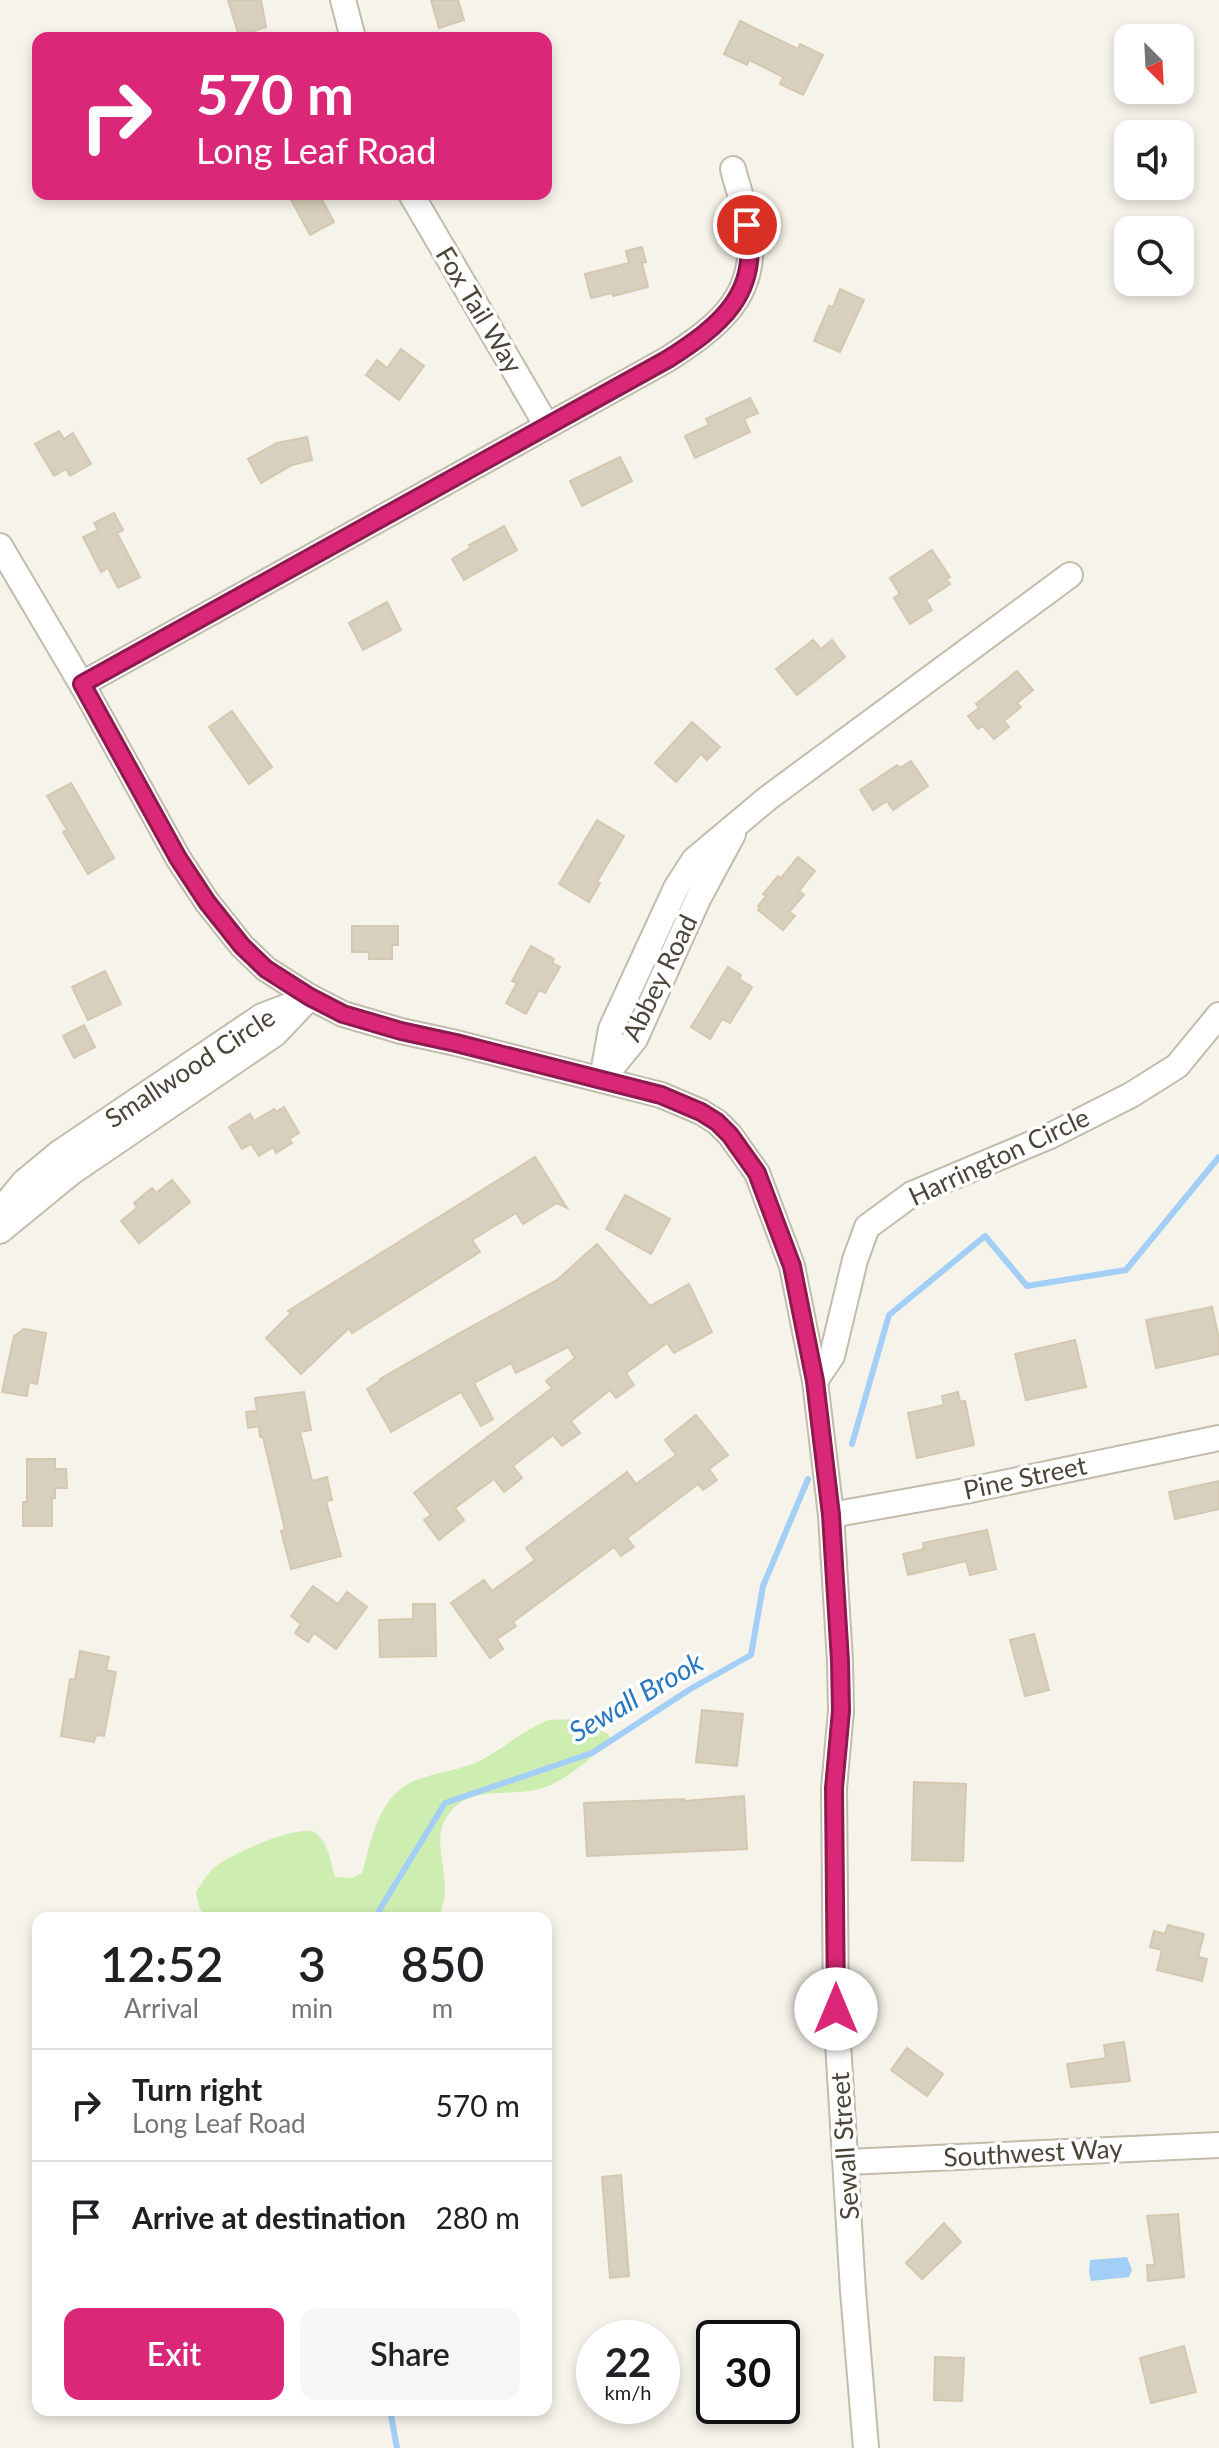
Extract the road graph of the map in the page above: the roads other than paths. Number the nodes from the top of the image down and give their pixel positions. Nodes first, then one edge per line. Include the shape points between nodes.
1 (343, 0) edge
2 (351, 32) edge
3 (733, 169) dead end
4 (415, 200) edge
5 (547, 426) junction
6 (0, 546) edge
7 (1070, 575) dead end
8 (82, 684) junction
9 (310, 997) junction
10 (1219, 1015) edge
11 (602, 1079) junction
12 (0, 1211) edge
13 (0, 1231) edge
14 (815, 1381) junction
15 (1219, 1438) edge
16 (831, 1515) junction
17 (1219, 2145) edge
18 (847, 2162) junction
19 (866, 2448) edge

1 - 2 street
3 - 5 street via 750,253 745,282 731,308 679,352
4 - 5 street, Fox Tail Way
5 - 8 street
6 - 8 street, Sewall Street
7 - 11 street, Abbey Road via 744,819 703,887 635,1039
8 - 9 street, Sewall Street via 207,902 260,964
9 - 11 street, Sewall Street via 343,1014 401,1031
9 - 12 street, Smallwood Circle via 262,1016 59,1153
9 - 13 street, Smallwood Circle via 275,1034 72,1172
10 - 14 street, Harrington Circle via 1177,1066 1154,1081 1050,1136 912,1194 867,1227 832,1356
11 - 14 street, Sewall Street via 701,1112 739,1145 757,1173 791,1264
14 - 16 street, Sewall Street
15 - 16 street, Pine Street
16 - 18 street, Sewall Street via 841,1711 834,1788 836,2009
17 - 18 street, Southwest Way
18 - 19 street, Sewall Street

